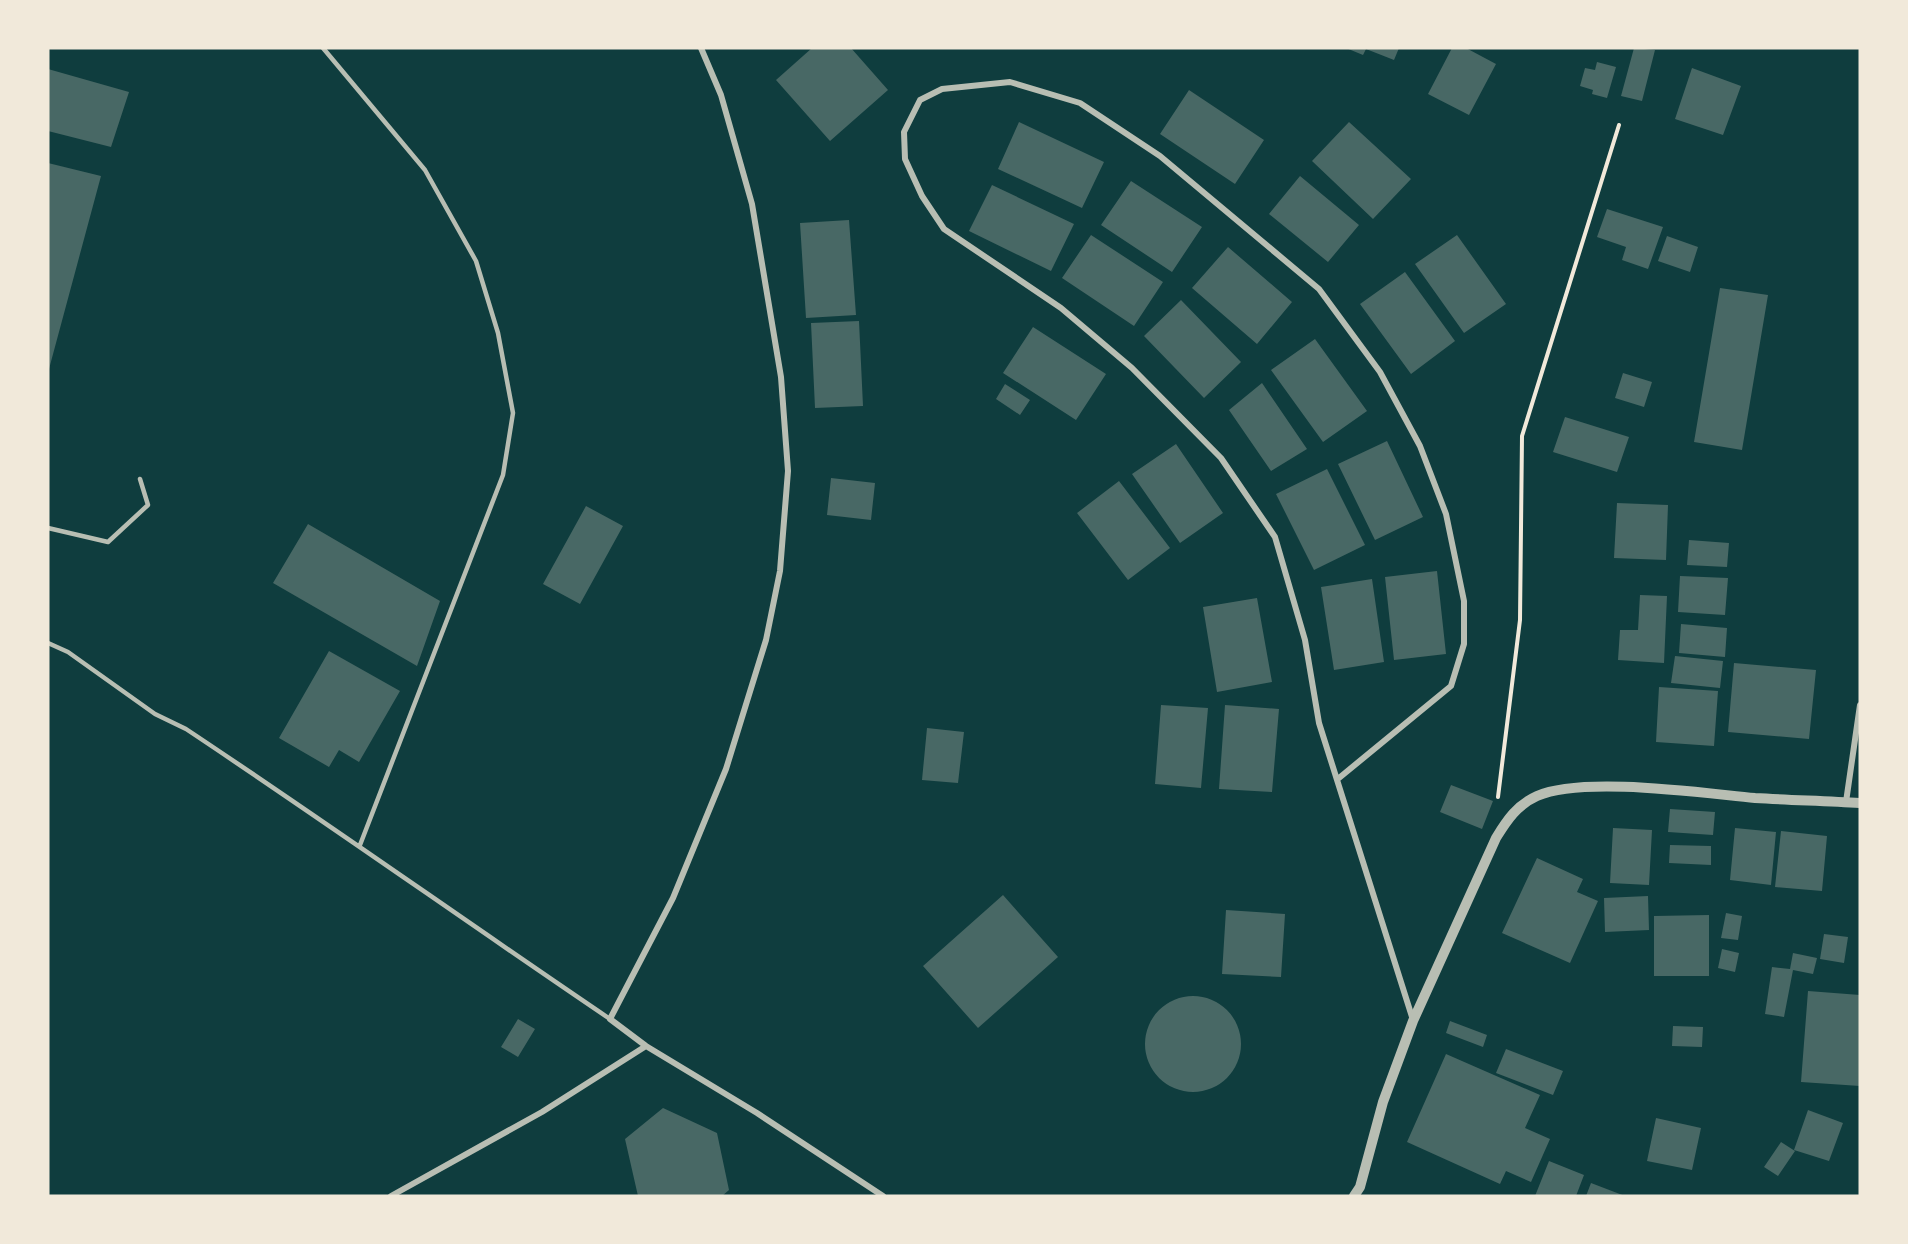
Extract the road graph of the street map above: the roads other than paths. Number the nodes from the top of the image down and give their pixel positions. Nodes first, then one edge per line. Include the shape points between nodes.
1 (322, 48) edge
2 (701, 48) edge
3 (140, 479) dead end
4 (48, 528) edge
5 (48, 643) edge
6 (1860, 705) edge
7 (1339, 778) junction
8 (1846, 802) junction
9 (1860, 803) edge
10 (360, 845) junction
11 (610, 1018) junction
12 (1413, 1021) junction
13 (646, 1046) junction
14 (1358, 1193) edge
15 (391, 1196) edge
16 (883, 1196) edge

1 - 10 lane via 424,170 476,261 498,333 513,413 503,475
2 - 11 street via 721,95 752,204 781,377 788,471 780,571 766,640 726,769 673,898
3 - 4 lane via 148,505 108,542
5 - 10 lane via 68,652 155,714 186,729
6 - 8 street
7 - 7 street via 1319,723 1305,640 1275,537 1221,458 1132,368 1061,308 944,229 922,196 905,159 904,132 920,100 942,89 1010,82 1080,103 1160,156 1319,289 1380,372 1420,446 1446,514 1464,601 1464,644 1451,686
7 - 12 street
8 - 9 street
8 - 12 street via 1646,789 1574,788 1537,796 1509,816 1496,838
10 - 11 lane
11 - 13 street
12 - 14 street via 1383,1102
13 - 15 street via 542,1112
13 - 16 street

